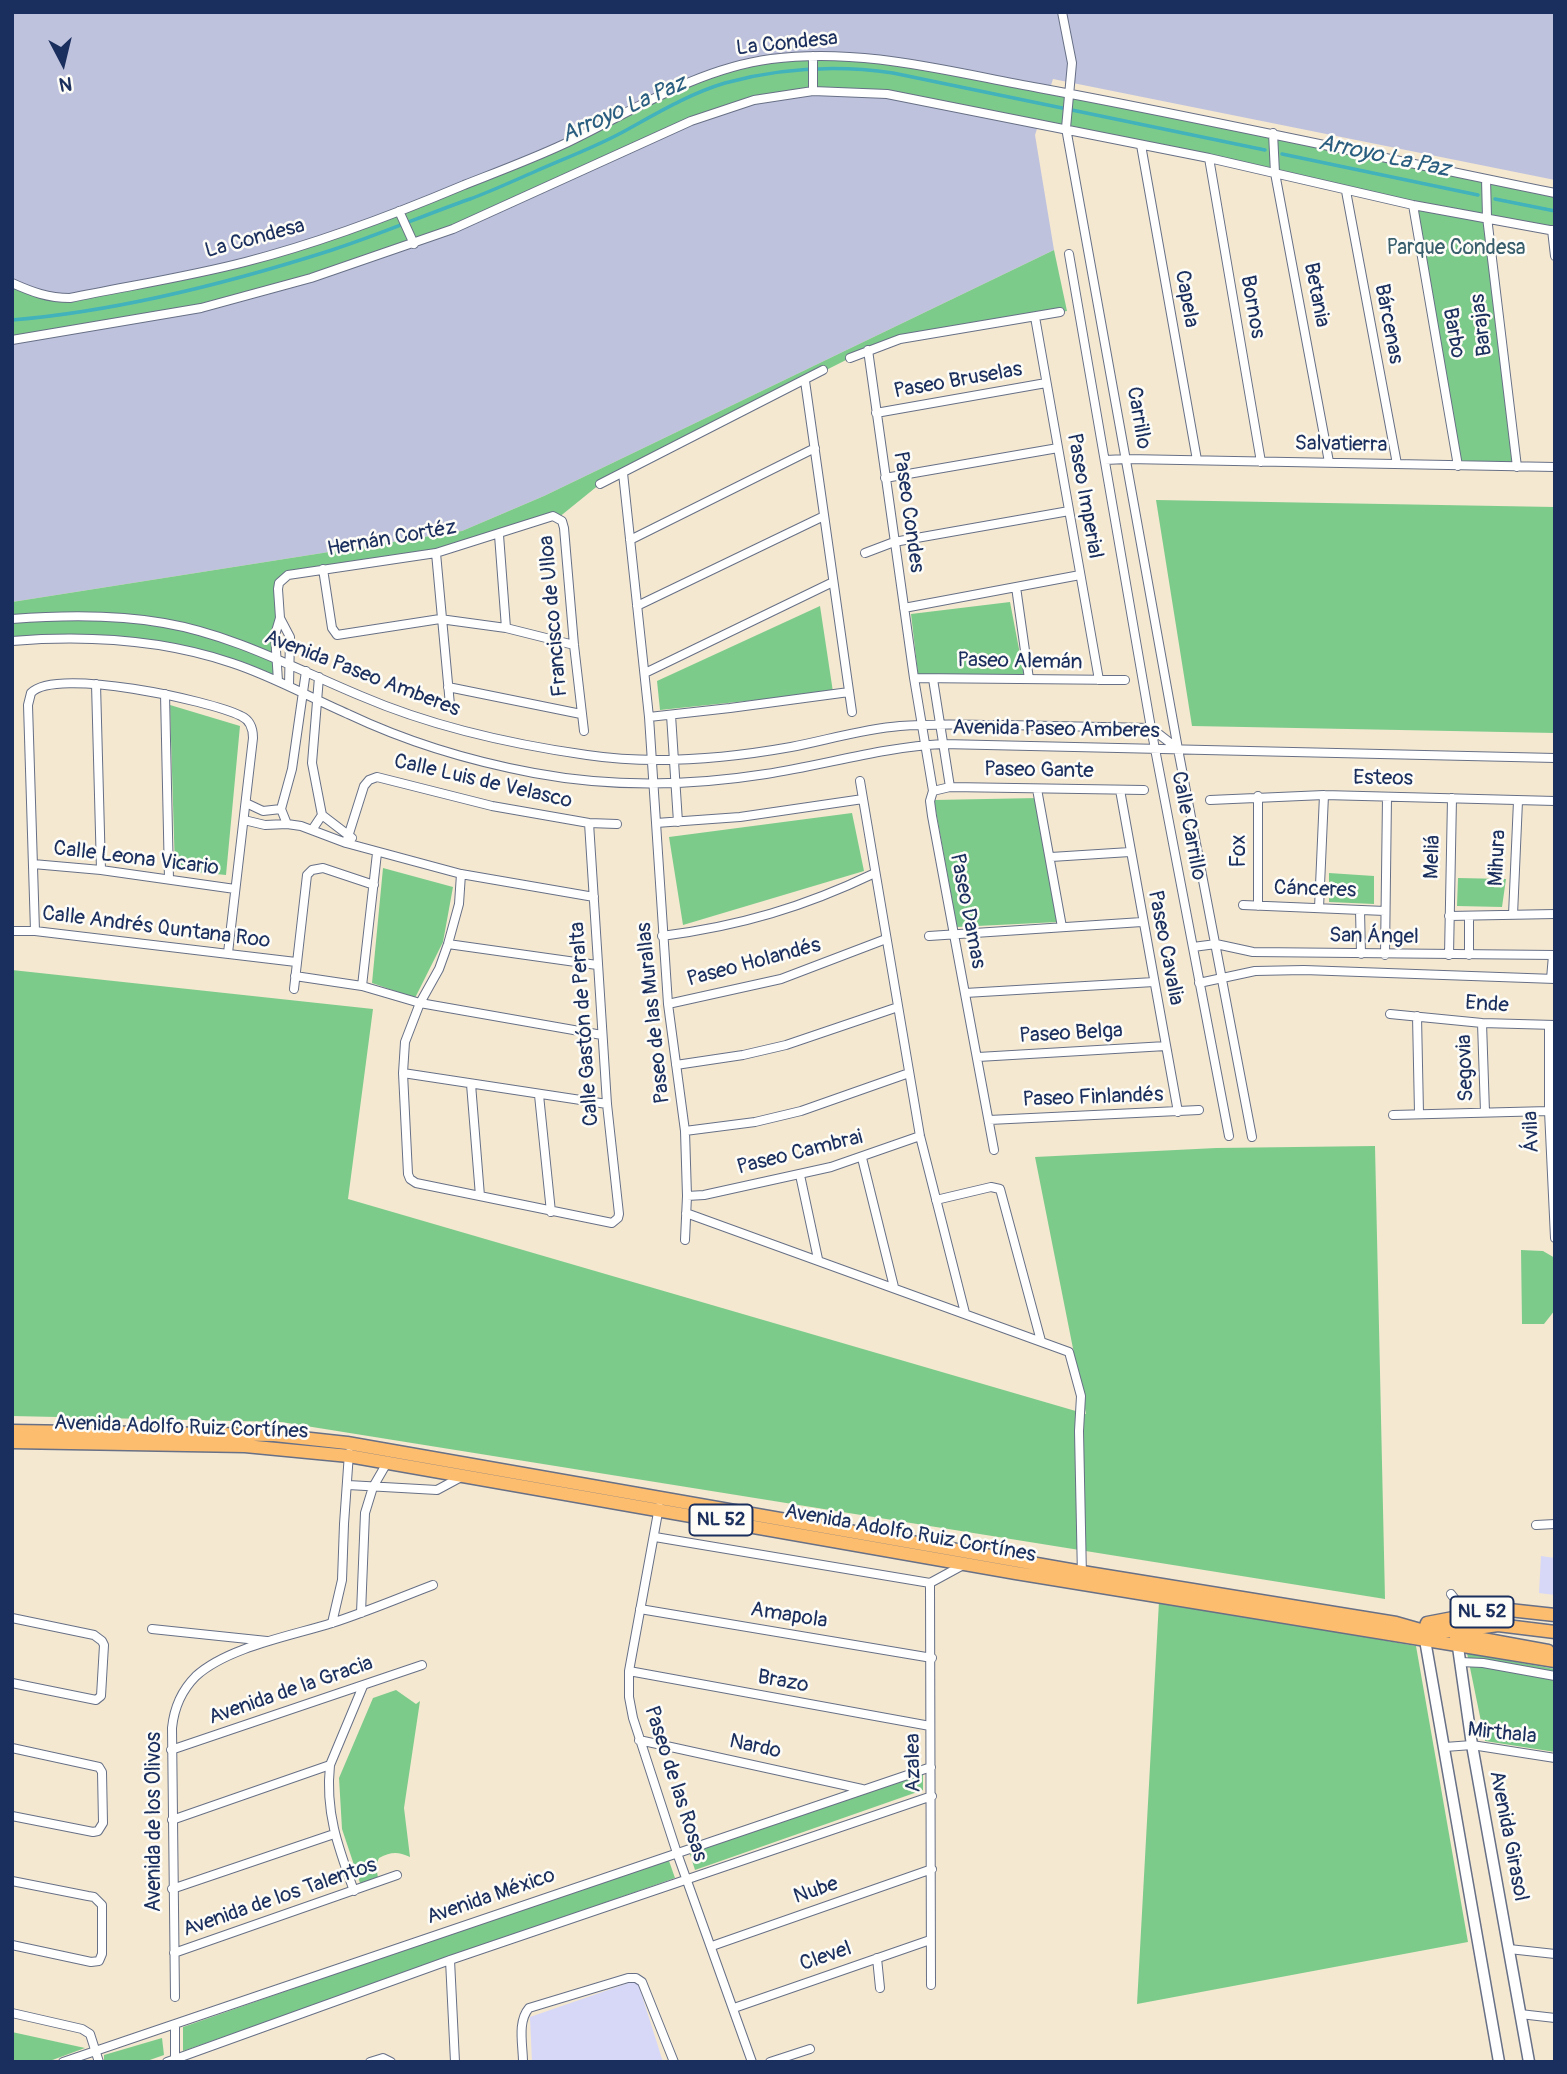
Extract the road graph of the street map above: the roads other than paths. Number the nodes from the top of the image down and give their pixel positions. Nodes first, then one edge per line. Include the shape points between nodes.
1 (1062, 12) edge
2 (813, 59) junction
3 (813, 88) junction
4 (1069, 97) junction
5 (1066, 125) junction
6 (1273, 133) junction
7 (1140, 145) junction
8 (1209, 158) junction
9 (1275, 173) junction
10 (1486, 179) junction
11 (1346, 191) junction
12 (1555, 193) edge
13 (1413, 205) junction
14 (401, 215) junction
15 (1487, 218) junction
16 (1553, 230) edge
17 (412, 240) junction
18 (1069, 254) dead end
19 (1555, 256) edge
20 (12, 283) edge
21 (1060, 312) dead end
22 (1035, 317) junction
23 (12, 340) edge
24 (868, 350) junction
25 (850, 358) dead end
26 (823, 370) dead end
27 (805, 381) junction
28 (1046, 383) junction
29 (876, 413) junction
30 (815, 448) junction
31 (1058, 448) junction
32 (1127, 459) junction
33 (1105, 460) junction
34 (1197, 460) junction
35 (1261, 462) junction
36 (1329, 463) junction
37 (1396, 464) junction
38 (1458, 466) junction
39 (1517, 467) junction
40 (1555, 467) edge
41 (623, 473) junction
42 (886, 478) junction
43 (600, 484) dead end
44 (1069, 511) junction
45 (824, 516) junction
46 (558, 518) joint
47 (499, 535) junction
48 (630, 540) junction
49 (894, 542) junction
50 (865, 553) dead end
51 (436, 554) junction
52 (323, 569) junction
53 (1080, 575) junction
54 (834, 582) junction
55 (1016, 587) junction
56 (637, 606) junction
57 (904, 608) junction
58 (281, 618) junction
59 (12, 619) edge
60 (440, 619) junction
61 (506, 628) junction
62 (12, 641) edge
63 (574, 645) junction
64 (276, 658) junction
65 (290, 663) junction
66 (306, 671) junction
67 (645, 673) junction
68 (319, 677) junction
69 (914, 678) junction
70 (933, 679) junction
71 (1029, 679) junction
72 (1099, 680) junction
73 (1125, 680) dead end
74 (278, 681) junction
75 (96, 684) junction
76 (289, 686) junction
77 (449, 687) junction
78 (303, 692) junction
79 (849, 692) junction
80 (165, 694) junction
81 (317, 699) junction
82 (450, 705) dead end
83 (852, 712) dead end
84 (581, 714) junction
85 (671, 715) junction
86 (649, 717) junction
87 (922, 724) junction
88 (940, 724) junction
89 (1151, 728) junction
90 (584, 731) dead end
91 (943, 744) junction
92 (925, 745) junction
93 (1178, 749) junction
94 (1156, 750) junction
95 (1555, 758) edge
96 (652, 760) junction
97 (673, 760) junction
98 (860, 781) dead end
99 (675, 782) junction
100 (654, 783) junction
101 (950, 787) junction
102 (1037, 789) junction
103 (1120, 790) junction
104 (1144, 790) dead end
105 (933, 791) junction
106 (1324, 795) junction
107 (1258, 796) junction
108 (1387, 797) junction
109 (863, 799) junction
110 (1452, 799) junction
111 (1210, 800) dead end
112 (1518, 801) junction
113 (1555, 802) edge
114 (246, 803) junction
115 (281, 809) junction
116 (322, 815) junction
117 (244, 820) junction
118 (678, 822) junction
119 (589, 823) junction
120 (656, 823) junction
121 (286, 824) junction
122 (617, 824) dead end
123 (312, 830) junction
124 (348, 839) junction
125 (1130, 852) junction
126 (377, 853) junction
127 (1051, 858) junction
128 (33, 864) junction
129 (101, 870) junction
130 (875, 873) junction
131 (461, 874) junction
132 (169, 879) junction
133 (374, 885) junction
134 (235, 889) junction
135 (594, 897) junction
136 (1243, 905) dead end
137 (1258, 905) junction
138 (1320, 908) junction
139 (1360, 910) junction
140 (1385, 911) junction
141 (1555, 914) edge
142 (1513, 915) junction
143 (1449, 916) junction
144 (1469, 916) junction
145 (1142, 922) junction
146 (1062, 926) junction
147 (12, 931) edge
148 (35, 931) junction
149 (953, 933) junction
150 (663, 936) junction
151 (929, 936) dead end
152 (887, 939) junction
153 (448, 944) junction
154 (1216, 944) junction
155 (1193, 947) junction
156 (228, 953) junction
157 (1303, 953) junction
158 (1361, 954) junction
159 (1385, 955) junction
160 (1449, 955) junction
161 (1469, 955) junction
162 (1554, 955) edge
163 (296, 962) junction
164 (597, 965) junction
165 (1304, 970) junction
166 (295, 976) junction
167 (1222, 979) junction
168 (1553, 979) edge
169 (1154, 982) junction
170 (1199, 983) junction
171 (362, 986) junction
172 (293, 989) dead end
173 (965, 993) junction
174 (420, 1003) junction
175 (668, 1004) junction
176 (898, 1007) junction
177 (1390, 1014) dead end
178 (1417, 1016) junction
179 (1482, 1023) junction
180 (1552, 1025) edge
181 (602, 1035) junction
182 (1166, 1046) junction
183 (978, 1057) junction
184 (676, 1065) junction
185 (403, 1073) junction
186 (909, 1073) junction
187 (471, 1084) junction
188 (539, 1095) junction
189 (607, 1104) junction
190 (1199, 1110) dead end
191 (1549, 1111) junction
192 (1178, 1112) junction
193 (1485, 1112) junction
194 (1419, 1113) junction
195 (1394, 1115) dead end
196 (989, 1120) junction
197 (685, 1131) junction
198 (920, 1136) junction
199 (1229, 1136) dead end
200 (1252, 1138) dead end
201 (994, 1150) dead end
202 (862, 1158) junction
203 (800, 1175) junction
204 (480, 1196) junction
205 (687, 1196) junction
206 (936, 1200) junction
207 (551, 1212) junction
208 (686, 1213) junction
209 (1555, 1238) edge
210 (685, 1240) dead end
211 (818, 1259) junction
212 (894, 1287) junction
213 (965, 1313) junction
214 (1041, 1341) junction
215 (12, 1431) edge
216 (12, 1442) edge
217 (384, 1455) junction
218 (349, 1457) junction
219 (463, 1476) junction
220 (348, 1485) junction
221 (373, 1487) junction
222 (660, 1503) junction
223 (1555, 1524) edge
224 (1536, 1525) dead end
225 (654, 1537) junction
226 (967, 1563) junction
227 (1082, 1578) junction
228 (930, 1583) junction
229 (433, 1585) dead end
230 (1451, 1594) dead end
231 (640, 1609) junction
232 (1490, 1611) junction
233 (361, 1614) junction
234 (1555, 1615) edge
235 (1453, 1617) junction
236 (12, 1618) edge
237 (332, 1623) junction
238 (152, 1629) dead end
239 (1428, 1632) junction
240 (1555, 1632) edge
241 (1456, 1637) junction
242 (270, 1641) junction
243 (1555, 1657) edge
244 (932, 1658) junction
245 (1460, 1662) junction
246 (422, 1665) dead end
247 (629, 1671) junction
248 (1555, 1676) edge
249 (12, 1683) edge
250 (363, 1686) junction
251 (930, 1726) junction
252 (639, 1740) junction
253 (1472, 1745) junction
254 (1445, 1747) junction
255 (12, 1748) edge
256 (171, 1750) junction
257 (1555, 1758) edge
258 (330, 1765) junction
259 (931, 1767) junction
260 (864, 1789) junction
261 (932, 1796) junction
262 (12, 1816) edge
263 (172, 1820) junction
264 (334, 1834) junction
265 (677, 1853) junction
266 (932, 1869) junction
267 (397, 1875) dead end
268 (687, 1878) junction
269 (12, 1881) edge
270 (172, 1889) junction
271 (354, 1891) junction
272 (930, 1940) junction
273 (12, 1945) edge
274 (712, 1946) junction
275 (1509, 1949) junction
276 (174, 1953) junction
277 (1555, 1954) edge
278 (877, 1958) junction
279 (450, 1960) junction
280 (931, 1985) dead end
281 (880, 1988) dead end
282 (175, 1997) dead end
283 (734, 2008) junction
284 (12, 2013) edge
285 (1520, 2014) junction
286 (1555, 2018) edge
287 (175, 2024) junction
288 (810, 2049) dead end
289 (96, 2051) junction
290 (171, 2060) edge
291 (64, 2062) edge
292 (99, 2062) edge
293 (370, 2062) edge
294 (391, 2062) edge
295 (455, 2062) edge
296 (523, 2062) edge
297 (674, 2062) edge
298 (752, 2062) edge
299 (770, 2062) edge
300 (1499, 2062) edge
301 (1529, 2062) edge

1 - 4 street, Carrillo via 1072,63
2 - 3 street
2 - 4 street, La Condesa via 875,58
2 - 14 street, La Condesa via 771,59 701,77 562,145
3 - 5 street via 887,94
3 - 17 street via 754,100 691,121 516,202
4 - 5 street, Carrillo
4 - 6 street, La Condesa
5 - 7 street
5 - 32 street, Carrillo
6 - 9 street, Betania
6 - 10 street, La Condesa
7 - 8 street
7 - 34 street, Capela
8 - 9 street
8 - 35 street, Bornos
9 - 11 street
9 - 36 street, Betania
10 - 12 street, La Condesa
10 - 15 street, Barajas
11 - 13 street
11 - 37 street, Bárcenas
13 - 15 street
13 - 38 street, Barbo
14 - 17 street
14 - 20 street, La Condesa via 243,263 70,298 38,294
15 - 16 street
15 - 39 street, Barajas
16 - 19 street
17 - 23 street via 281,288 201,308
18 - 33 street, Calle Carrillo
21 - 22 street
22 - 24 street via 900,339
22 - 28 street, Paseo Imperial
24 - 25 street
24 - 29 street, Paseo Condes
26 - 27 street
27 - 30 street
27 - 41 street
28 - 29 street, Paseo Bruselas
28 - 31 street, Paseo Imperial
29 - 42 street, Paseo Condes
30 - 45 street
30 - 48 street
31 - 42 street
31 - 44 street, Paseo Imperial
32 - 33 street
32 - 34 street, Salvatierra
32 - 93 street, Carrillo
33 - 89 street, Calle Carrillo
34 - 35 street, Salvatierra
35 - 36 street, Salvatierra
36 - 37 street, Salvatierra
37 - 38 street, Salvatierra
38 - 39 street, Salvatierra
39 - 40 street, Salvatierra
41 - 43 street
41 - 48 street, Paseo de las Murallas
42 - 49 street, Paseo Condes
44 - 49 street
44 - 53 street, Paseo Imperial
45 - 54 street
45 - 56 street
46 - 47 street, Hernán Cortéz via 547,517
46 - 63 street, Francisco de Ulloa via 564,528
47 - 51 street, Hernán Cortéz
47 - 61 street
48 - 56 street, Paseo de las Murallas
49 - 50 street
49 - 57 street, Paseo Condes
51 - 52 street, Hernán Cortéz
51 - 60 street
52 - 58 street, Hernán Cortéz via 288,575 279,583
52 - 60 street via 335,634
53 - 55 street
53 - 72 street, Paseo Imperial
54 - 67 street
54 - 79 street
55 - 57 street
55 - 71 street
56 - 67 street, Paseo de las Murallas
57 - 69 street, Paseo Condes
58 - 64 street via 275,635
58 - 65 street via 289,632
59 - 64 street, Avenida Paseo Amberes via 119,617 166,623 209,633
60 - 61 street
60 - 77 street
61 - 63 street
62 - 74 street, Avenida Paseo Amberes via 88,638 141,642 231,662
63 - 84 street, Francisco de Ulloa
64 - 65 street, Avenida Paseo Amberes
64 - 74 street
65 - 66 street, Avenida Paseo Amberes
65 - 76 street
66 - 68 street, Avenida Paseo Amberes
66 - 78 street
67 - 86 street, Paseo de las Murallas
68 - 81 street
68 - 96 street, Avenida Paseo Amberes via 394,710 478,736 590,756
69 - 70 street, Paseo Alemán
69 - 87 street, Paseo Damas
70 - 71 street, Paseo Alemán
70 - 88 street
71 - 72 street, Paseo Alemán
72 - 73 street, Paseo Alemán
74 - 76 street, Avenida Paseo Amberes
75 - 80 street
75 - 128 street via 41,686 31,693
75 - 129 street
76 - 78 street, Avenida Paseo Amberes
77 - 82 street
77 - 84 street
78 - 81 street, Avenida Paseo Amberes
78 - 115 street
79 - 83 street
79 - 85 street
80 - 114 street via 247,720 253,732
80 - 132 street
81 - 100 street, Avenida Paseo Amberes via 397,735 489,764 578,779
81 - 116 street via 312,763
84 - 90 street, Francisco de Ulloa
85 - 86 street
85 - 97 street
86 - 96 street, Paseo de las Murallas
87 - 88 street, Avenida Paseo Amberes
87 - 92 street, Paseo Damas
87 - 97 street, Avenida Paseo Amberes via 872,729 761,752
88 - 89 street, Avenida Paseo Amberes
88 - 91 street
89 - 93 street, Avenida Paseo Amberes
89 - 94 street, Calle Carrillo
91 - 92 street, Avenida Paseo Amberes
91 - 94 street, Avenida Paseo Amberes
91 - 101 street
92 - 99 street, Avenida Paseo Amberes via 765,774
92 - 105 street, Paseo Damas
93 - 94 street, Avenida Paseo Amberes
93 - 95 street
93 - 154 street, Calle Carrillo
94 - 155 street, Calle Carrillo
96 - 97 street, Avenida Paseo Amberes
96 - 100 street, Paseo de las Murallas
97 - 99 street
98 - 109 street
99 - 100 street, Avenida Paseo Amberes
99 - 118 street
100 - 120 street, Paseo de las Murallas
101 - 102 street, Paseo Gante
101 - 105 street, Paseo Gante
102 - 103 street, Paseo Gante
102 - 127 street
103 - 104 street, Paseo Gante
103 - 125 street, Paseo Cavalia
105 - 149 street, Paseo Damas via 932,816
106 - 107 street, Esteos
106 - 108 street, Esteos
106 - 138 street
107 - 111 street, Esteos
107 - 137 street, Fox
108 - 110 street, Esteos
108 - 140 street
109 - 118 street
109 - 130 street
110 - 112 street, Esteos
110 - 143 street, Meliá
112 - 113 street, Esteos
112 - 142 street, Mihura
114 - 115 street via 263,811
114 - 117 street
115 - 121 street
116 - 123 street
116 - 124 street
117 - 121 street
117 - 134 street
118 - 120 street
119 - 122 street, Calle Luis de Velasco
119 - 124 street, Calle Luis de Velasco via 492,806 377,776 364,786
119 - 135 street, Calle Gastón de Peralta
120 - 150 street, Paseo de las Murallas
121 - 123 street
123 - 124 street
124 - 126 street
125 - 127 street
125 - 145 street, Paseo Cavalia
126 - 131 street
126 - 133 street
127 - 146 street
128 - 129 street, Calle Leona Vicario
128 - 148 street
129 - 132 street, Calle Leona Vicario
130 - 150 street via 761,918
130 - 152 street
131 - 135 street
131 - 153 street via 459,904
132 - 134 street, Calle Leona Vicario
133 - 163 street via 323,868 312,870 305,881
133 - 171 street
134 - 156 street
135 - 164 street, Calle Gastón de Peralta
136 - 137 street, Cánceres
137 - 138 street, Cánceres
138 - 139 street, Cánceres
139 - 140 street, Cánceres
139 - 158 street
140 - 159 street
141 - 142 street
142 - 144 street
143 - 144 street
143 - 160 street, Meliá
144 - 161 street
145 - 146 street
145 - 169 street, Paseo Cavalia
146 - 149 street
147 - 148 street, Calle Andrés Quntana Roo
148 - 156 street, Calle Andrés Quntana Roo
149 - 151 street
149 - 173 street, Paseo Damas
150 - 175 street, Paseo de las Murallas
152 - 175 street, Paseo Holandés via 781,979
152 - 176 street
153 - 164 street
153 - 174 street
154 - 155 street, San Ángel
154 - 157 street, San Ángel via 1253,952
154 - 167 street, Calle Carrillo
155 - 170 street, Calle Carrillo
156 - 163 street, Calle Andrés Quntana Roo
157 - 158 street, San Ángel
157 - 165 street
158 - 159 street, San Ángel
159 - 160 street, San Ángel
160 - 161 street, San Ángel
161 - 162 street, San Ángel
162 - 168 street
163 - 166 street
164 - 181 street, Calle Gastón de Peralta
165 - 167 street, San Ángel via 1255,971
165 - 168 street, San Ángel
166 - 171 street
166 - 172 street
167 - 170 street, San Ángel
167 - 200 street, Calle Carrillo
169 - 173 street
169 - 182 street, Paseo Cavalia
170 - 199 street, Calle Carrillo
171 - 174 street
173 - 183 street, Paseo Damas
174 - 181 street
174 - 185 street via 405,1042
175 - 184 street, Paseo de las Murallas
176 - 184 street via 786,1045
176 - 186 street
177 - 178 street, Ende
178 - 179 street, Ende
178 - 194 street
179 - 180 street, Ende
179 - 193 street, Segovia
180 - 191 street, Ávila
181 - 189 street, Calle Gastón de Peralta
182 - 183 street, Paseo Belga
182 - 192 street, Paseo Cavalia
183 - 196 street, Paseo Damas
184 - 197 street, Paseo de las Murallas
185 - 187 street
185 - 204 street via 408,1174 413,1182
186 - 197 street via 801,1111
186 - 198 street
187 - 188 street
187 - 204 street
188 - 189 street
188 - 207 street
189 - 207 street, Calle Gastón de Peralta via 619,1214 608,1224
190 - 192 street, Paseo Finlandés
191 - 193 street
191 - 209 street, Ávila
192 - 196 street, Paseo Finlandés
193 - 194 street
194 - 195 street
196 - 201 street, Paseo Damas
197 - 205 street, Paseo de las Murallas
198 - 202 street, Paseo Cambrai
198 - 206 street
202 - 203 street, Paseo Cambrai
202 - 212 street
203 - 205 street, Paseo Cambrai
203 - 211 street
204 - 207 street
205 - 208 street, Paseo de las Murallas
206 - 213 street
206 - 214 street via 1000,1189
208 - 210 street, Paseo de las Murallas
208 - 211 street
211 - 212 street
212 - 213 street
213 - 214 street
214 - 227 street via 1071,1356 1081,1396
215 - 217 main road via 274,1435
216 - 218 main road, Avenida Adolfo Ruiz Cortínes / NL 52 via 245,1446
217 - 218 main road, Avenida Adolfo Ruiz Cortínes / NL 52
217 - 219 main road, Avenida Adolfo Ruiz Cortínes / NL 52
217 - 221 street
217 - 222 main road via 440,1458
218 - 220 street
219 - 221 street via 437,1490
219 - 222 main road, Avenida Adolfo Ruiz Cortínes / NL 52
220 - 221 street
220 - 237 street via 342,1580
221 - 233 street via 363,1526
222 - 225 street, Paseo de las Rosas
222 - 226 main road, Avenida Adolfo Ruiz Cortínes / NL 52
222 - 227 main road
223 - 224 street
225 - 228 street
225 - 231 street, Paseo de las Rosas
226 - 227 main road, Avenida Adolfo Ruiz Cortínes / NL 52
226 - 228 street
227 - 239 main road via 1396,1623
227 - 239 main road, Avenida Adolfo Ruiz Cortínes / NL 52 via 1407,1637
228 - 244 street, Azalea
229 - 233 street, Avenida de los Olivos
230 - 232 street via 1461,1607
231 - 244 street, Amapola
231 - 247 street, Paseo de las Rosas
232 - 234 main road, Avenida Adolfo Ruiz Cortínes / NL 52
232 - 235 main road, Avenida Adolfo Ruiz Cortínes / NL 52
233 - 237 street, Avenida de los Olivos
235 - 239 main road, Avenida Adolfo Ruiz Cortínes / NL 52
235 - 241 street, Avenida Girasol
236 - 249 street via 94,1635 104,1645 99,1699
237 - 242 street, Avenida de los Olivos
238 - 242 street
239 - 241 main road, Avenida Adolfo Ruiz Cortínes / NL 52
239 - 254 street
240 - 241 main road via 1498,1625
241 - 243 main road, Avenida Adolfo Ruiz Cortínes / NL 52
241 - 245 street, Avenida Girasol
242 - 256 street, Avenida de los Olivos via 219,1661 184,1689 174,1710
244 - 251 street, Azalea
245 - 248 street
245 - 253 street, Avenida Girasol
246 - 250 street, Avenida de la Gracia
247 - 251 street, Brazo
247 - 252 street, Paseo de las Rosas via 629,1697
250 - 256 street, Avenida de la Gracia
250 - 258 street
251 - 259 street, Azalea
252 - 260 street, Nardo
252 - 265 street, Paseo de las Rosas
253 - 254 street, Mirthala
253 - 257 street, Mirthala
253 - 275 street, Avenida Girasol
254 - 300 street
255 - 262 street via 101,1769 103,1823 98,1831
256 - 263 street, Avenida de los Olivos
258 - 263 street
258 - 264 street via 328,1791
259 - 260 street, Avenida México
259 - 261 street, Azalea
260 - 265 street, Avenida México
261 - 266 street, Azalea
261 - 268 street
263 - 270 street, Avenida de los Olivos
264 - 270 street
264 - 271 street
265 - 268 street, Paseo de las Rosas
265 - 287 street, Avenida México
266 - 272 street, Azalea
266 - 274 street, Nube
267 - 271 street, Avenida de los Talentos
268 - 274 street, Paseo de las Rosas
268 - 279 street
269 - 273 street via 98,1900 102,1905 102,1954 99,1961 91,1962
270 - 276 street, Avenida de los Olivos
271 - 276 street, Avenida de los Talentos
272 - 278 street, Clevel
272 - 280 street, Azalea
274 - 283 street, Paseo de las Rosas
275 - 277 street
275 - 285 street, Avenida Girasol
276 - 282 street, Avenida de los Olivos
278 - 281 street
278 - 283 street, Clevel
279 - 290 street
279 - 295 street
283 - 298 street, Paseo de las Rosas
284 - 289 street via 82,2029 90,2034
285 - 286 street
285 - 301 street, Avenida Girasol
287 - 289 street, Avenida México
287 - 290 street
288 - 299 street
289 - 291 street, Avenida México
289 - 292 street
293 - 294 street via 383,2058
296 - 297 street via 522,2026 529,2008 628,1978 642,1982

